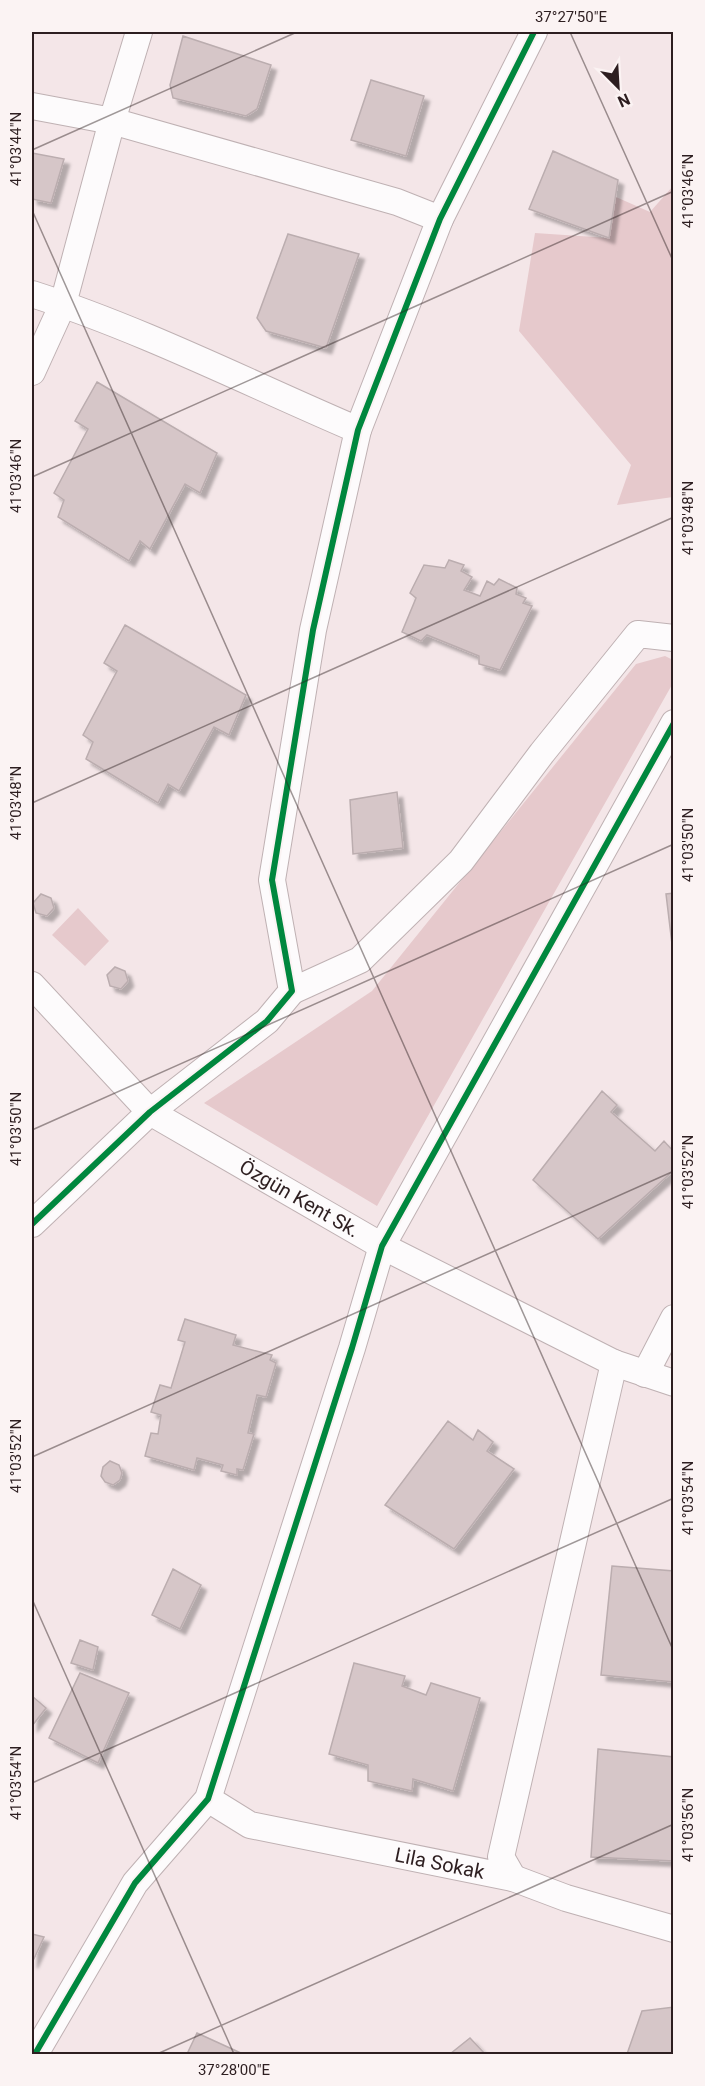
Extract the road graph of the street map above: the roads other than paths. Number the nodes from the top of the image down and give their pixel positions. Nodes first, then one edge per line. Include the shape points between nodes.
1 (139, 32) edge
2 (532, 32) edge
3 (32, 106) edge
4 (112, 121) junction
5 (440, 219) junction
6 (32, 294) edge
7 (63, 304) junction
8 (32, 372) edge
9 (358, 430) junction
10 (674, 638) edge
11 (674, 723) edge
12 (32, 985) edge
13 (292, 990) junction
14 (150, 1112) junction
15 (32, 1224) edge
16 (382, 1246) junction
17 (674, 1318) edge
18 (614, 1363) junction
19 (645, 1374) junction
20 (674, 1383) edge
21 (208, 1798) junction
22 (513, 1878) junction
23 (674, 1929) edge
24 (35, 2055) edge

1 - 4 street
2 - 5 street
3 - 4 street
4 - 5 street via 397,202
4 - 7 street
5 - 9 street
6 - 7 street
7 - 8 street
7 - 9 street via 178,349
9 - 13 street via 313,630 272,880
10 - 13 street via 638,634 461,861 360,960
11 - 16 street
12 - 14 street, Özgün Kent Sk.
13 - 14 street via 267,1021
14 - 15 street
14 - 16 street, Özgün Kent Sk.
16 - 18 street, Özgün Kent Sk.
16 - 21 street
17 - 19 street
18 - 19 street, Özgün Kent Sk.
18 - 22 street via 501,1857
19 - 20 street, Özgün Kent Sk.
21 - 22 street, Lila Sokak via 250,1825
21 - 24 street via 135,1883
22 - 23 street, Lila Sokak via 566,1898

